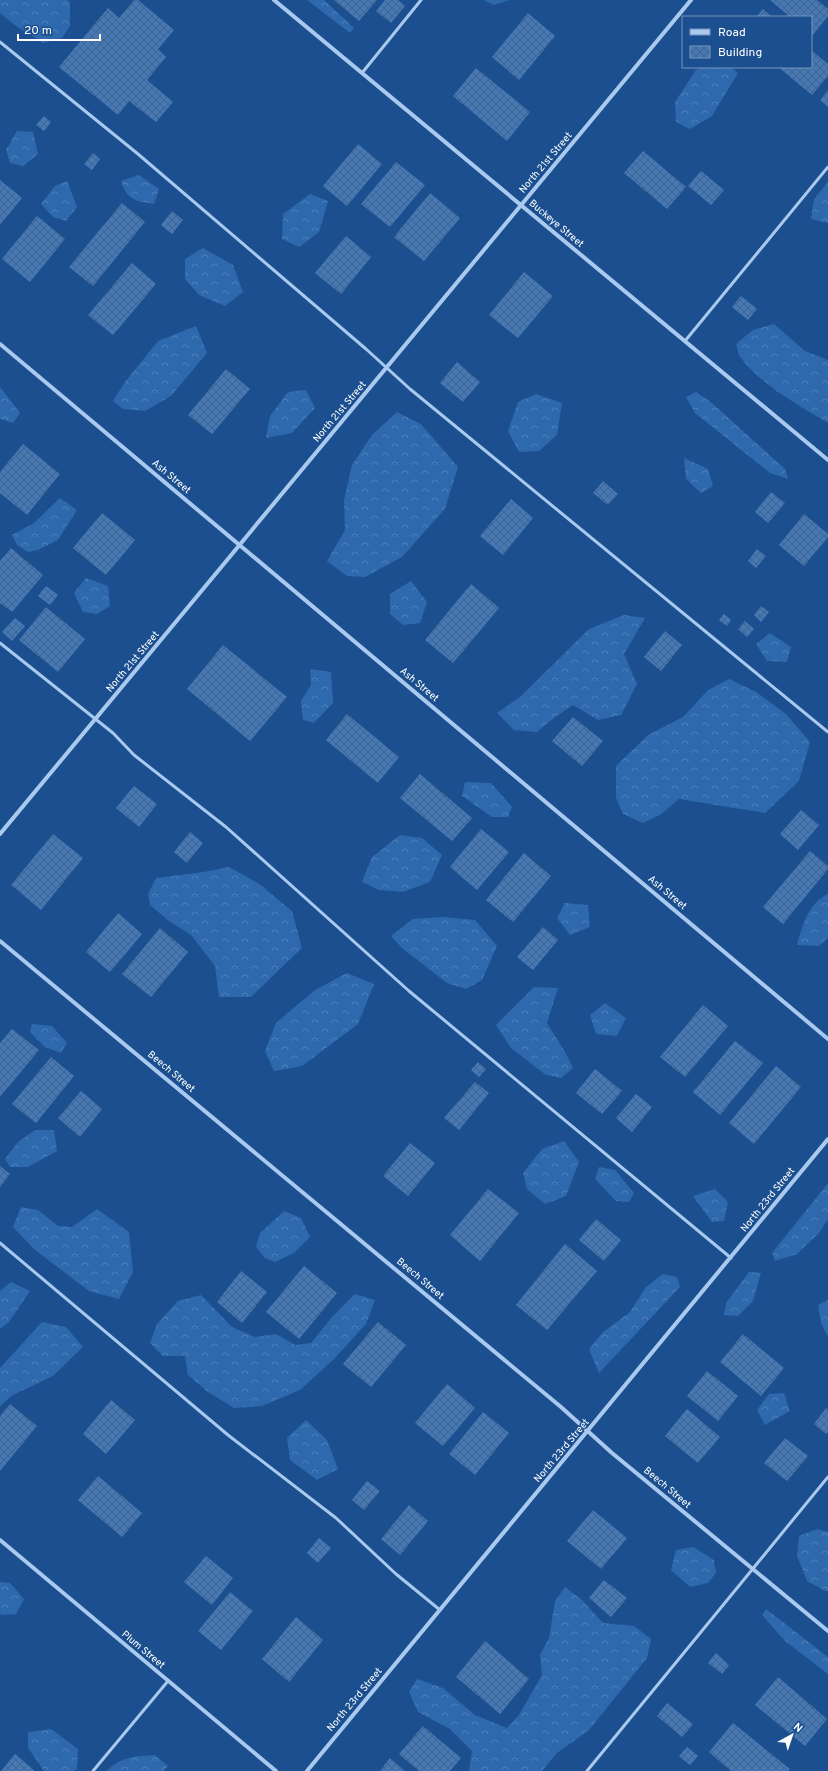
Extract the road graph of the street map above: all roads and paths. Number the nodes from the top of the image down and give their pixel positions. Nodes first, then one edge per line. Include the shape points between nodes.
1 (274, 0) edge
2 (421, 0) edge
3 (691, 0) edge
4 (0, 42) edge
5 (362, 73) junction
6 (828, 167) edge
7 (521, 205) junction
8 (685, 341) junction
9 (0, 344) edge
10 (387, 368) junction
11 (828, 460) edge
12 (240, 545) junction
13 (0, 643) edge
14 (96, 719) junction
15 (828, 732) edge
16 (0, 834) edge
17 (0, 941) edge
18 (828, 1039) edge
19 (828, 1139) edge
20 (0, 1243) edge
21 (731, 1258) junction
22 (588, 1431) junction
23 (828, 1477) edge
24 (0, 1540) edge
25 (752, 1568) junction
26 (440, 1610) junction
27 (828, 1631) edge
28 (168, 1681) junction
29 (93, 1771) edge
30 (276, 1771) edge
31 (307, 1771) edge
32 (587, 1771) edge

1 - 5 street, Buckeye Street
2 - 5 lane
3 - 7 street, North 21st Street
4 - 10 lane via 138,154
5 - 7 street, Buckeye Street
6 - 8 lane
7 - 8 street, Buckeye Street
7 - 10 street, North 21st Street
8 - 11 street, Buckeye Street
9 - 12 street, Ash Street
10 - 12 street, North 21st Street
10 - 15 lane
12 - 14 street, North 21st Street
12 - 18 street, Ash Street
13 - 14 lane
14 - 16 street, North 21st Street
14 - 21 lane via 113,732 134,755 226,827 409,991
17 - 22 street, Beech Street
19 - 21 street, North 23rd Street
20 - 26 lane via 216,1425 336,1518 396,1574
21 - 22 street, North 23rd Street
22 - 25 street, Beech Street
22 - 26 street, North 23rd Street
23 - 25 lane
24 - 28 street, Plum Street
25 - 27 street, Beech Street
25 - 32 lane
26 - 31 street, North 23rd Street
28 - 29 lane
28 - 30 street, Plum Street

